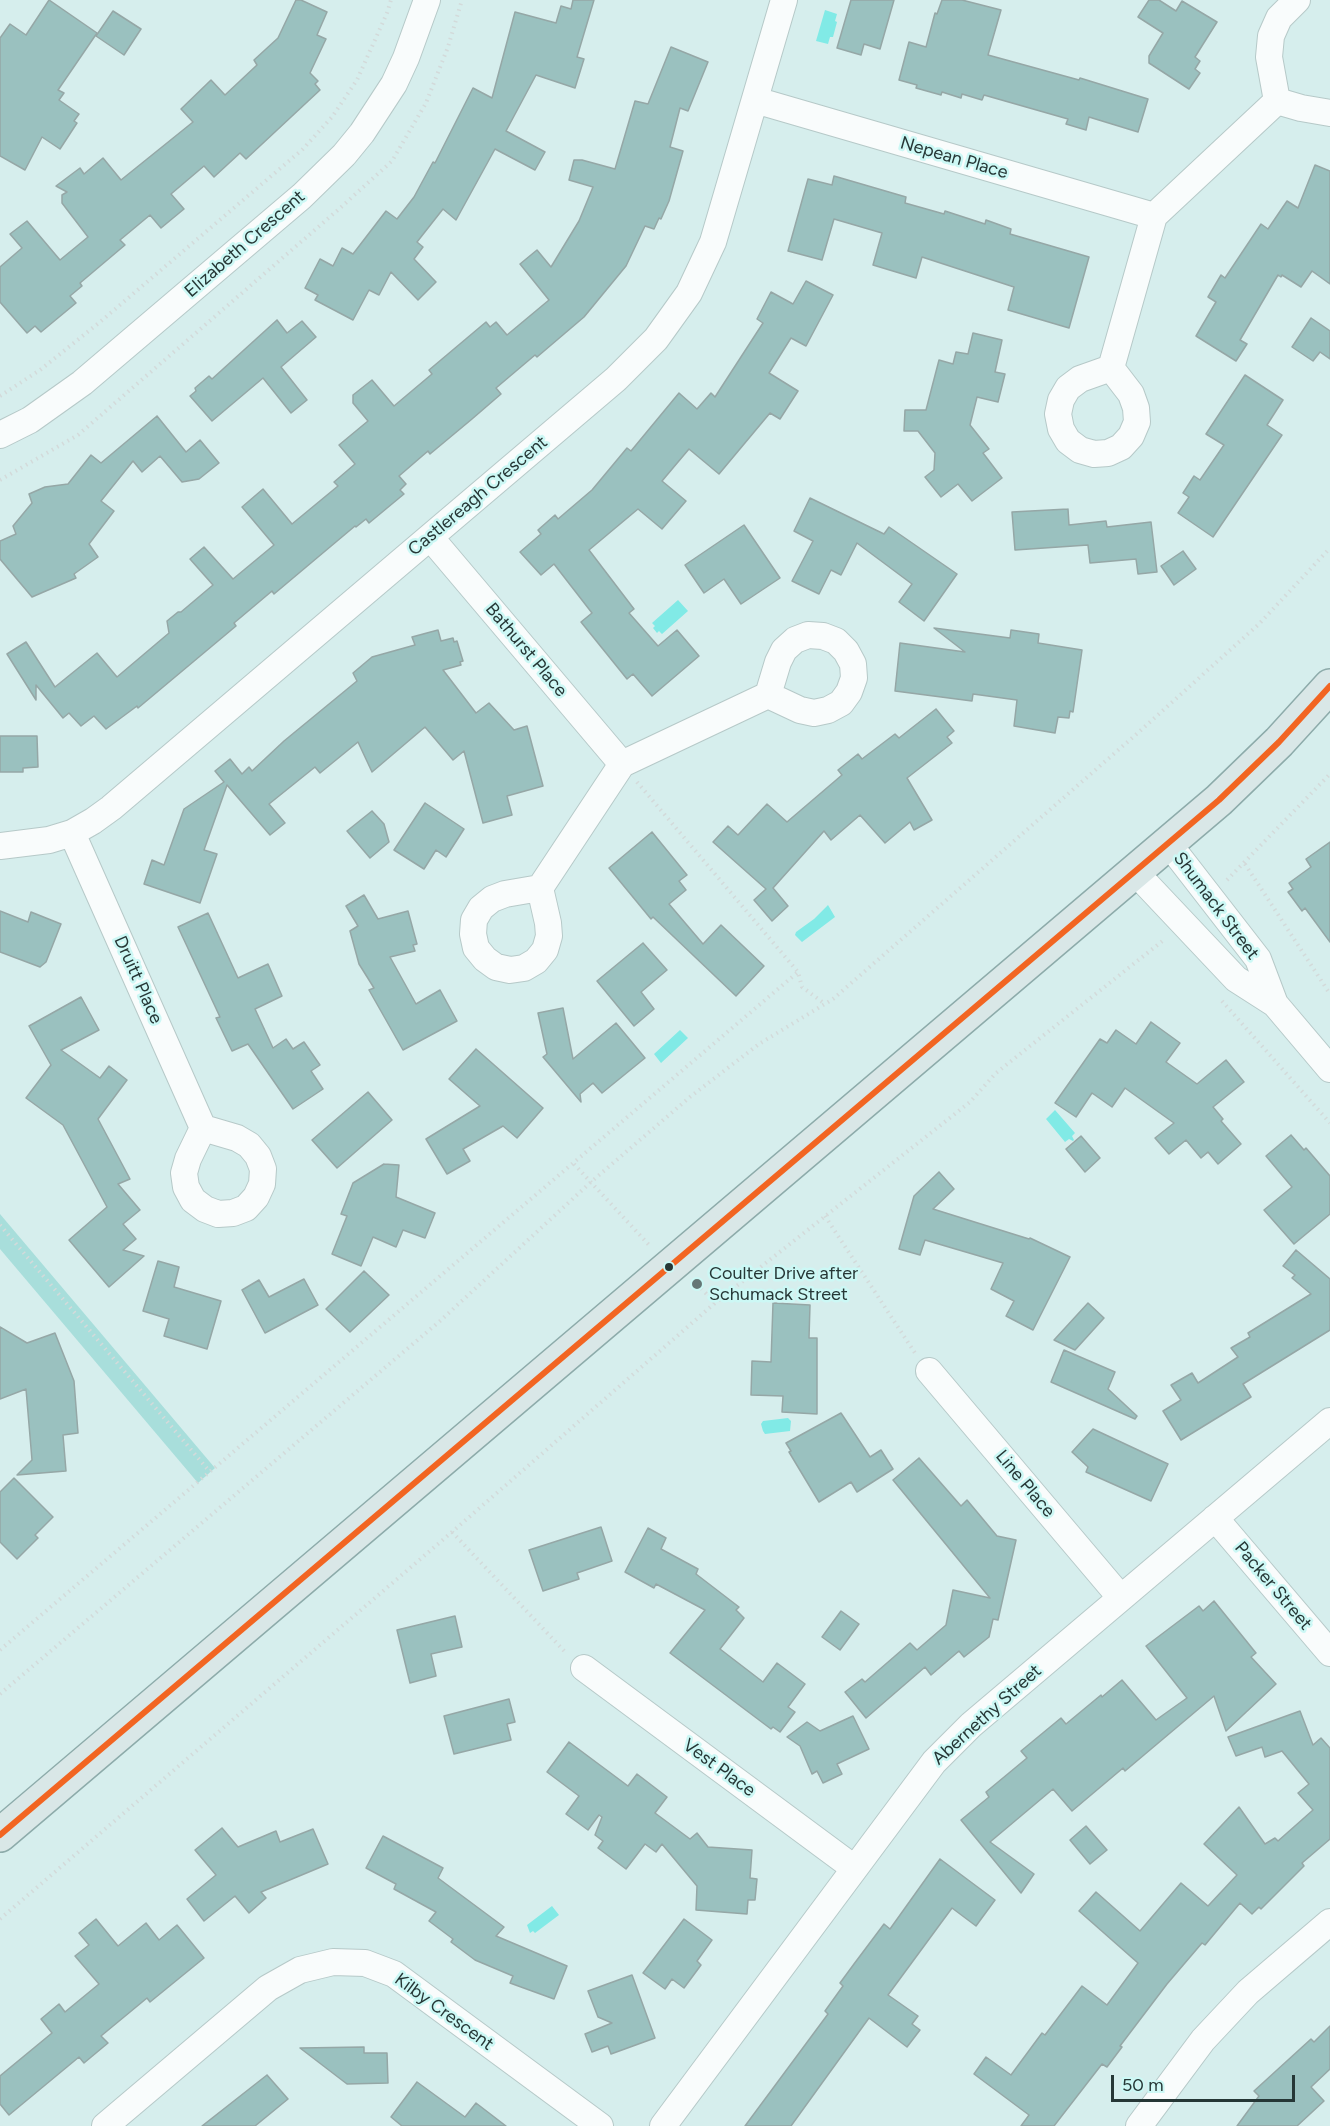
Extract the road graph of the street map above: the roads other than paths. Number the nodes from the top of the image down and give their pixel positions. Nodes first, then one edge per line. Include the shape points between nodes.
1 (428, 0) edge
2 (784, 0) edge
3 (1297, 0) edge
4 (755, 100) junction
5 (1277, 101) junction
6 (1330, 113) edge
7 (1154, 216) junction
8 (1111, 368) dead end
9 (0, 435) edge
10 (430, 537) junction
11 (1330, 686) edge
12 (768, 695) dead end
13 (622, 764) junction
14 (72, 833) junction
15 (1168, 843) junction
16 (0, 846) edge
17 (1134, 871) junction
18 (540, 888) dead end
19 (1275, 1004) junction
20 (1330, 1069) edge
21 (204, 1128) dead end
22 (928, 1371) road end
23 (1330, 1421) edge
24 (1215, 1518) junction
25 (1121, 1598) junction
26 (1330, 1653) edge
27 (584, 1668) road end
28 (0, 1835) edge
29 (854, 1868) junction
30 (1330, 1922) edge
31 (105, 2126) edge
32 (600, 2126) edge
33 (663, 2126) edge
34 (1138, 2126) edge

1 - 9 street, Elizabeth Crescent via 394,84 344,155 303,196 82,383 30,420
2 - 4 street, Castlereagh Crescent
3 - 5 street via 1279,18 1271,36 1269,57
4 - 7 street, Nepean Place
4 - 10 street, Castlereagh Crescent via 713,242 689,293 656,339 616,379
5 - 6 street
5 - 7 street
7 - 8 street
10 - 13 street, Bathurst Place
10 - 14 street, Castlereagh Crescent via 111,808
11 - 15 main road via 1279,742
12 - 13 street
13 - 18 street
14 - 16 street, Castlereagh Crescent
14 - 21 street, Druitt Place
15 - 17 main road
15 - 19 street, Shumack Street via 1258,959
17 - 19 street, Shumack Street via 1236,979
17 - 28 main road
19 - 20 street, Shumack Street
22 - 25 street, Line Place
23 - 24 street, Abernethy Street
24 - 25 street, Abernethy Street
24 - 26 street, Packer Street
25 - 29 street, Abernethy Street via 971,1725 934,1762
27 - 29 street, Vest Place
29 - 33 street, Abernethy Street
30 - 34 street via 1248,1992 1203,2040
31 - 32 street, Kilby Crescent via 268,1988 300,1970 333,1962 366,1963 394,1974

